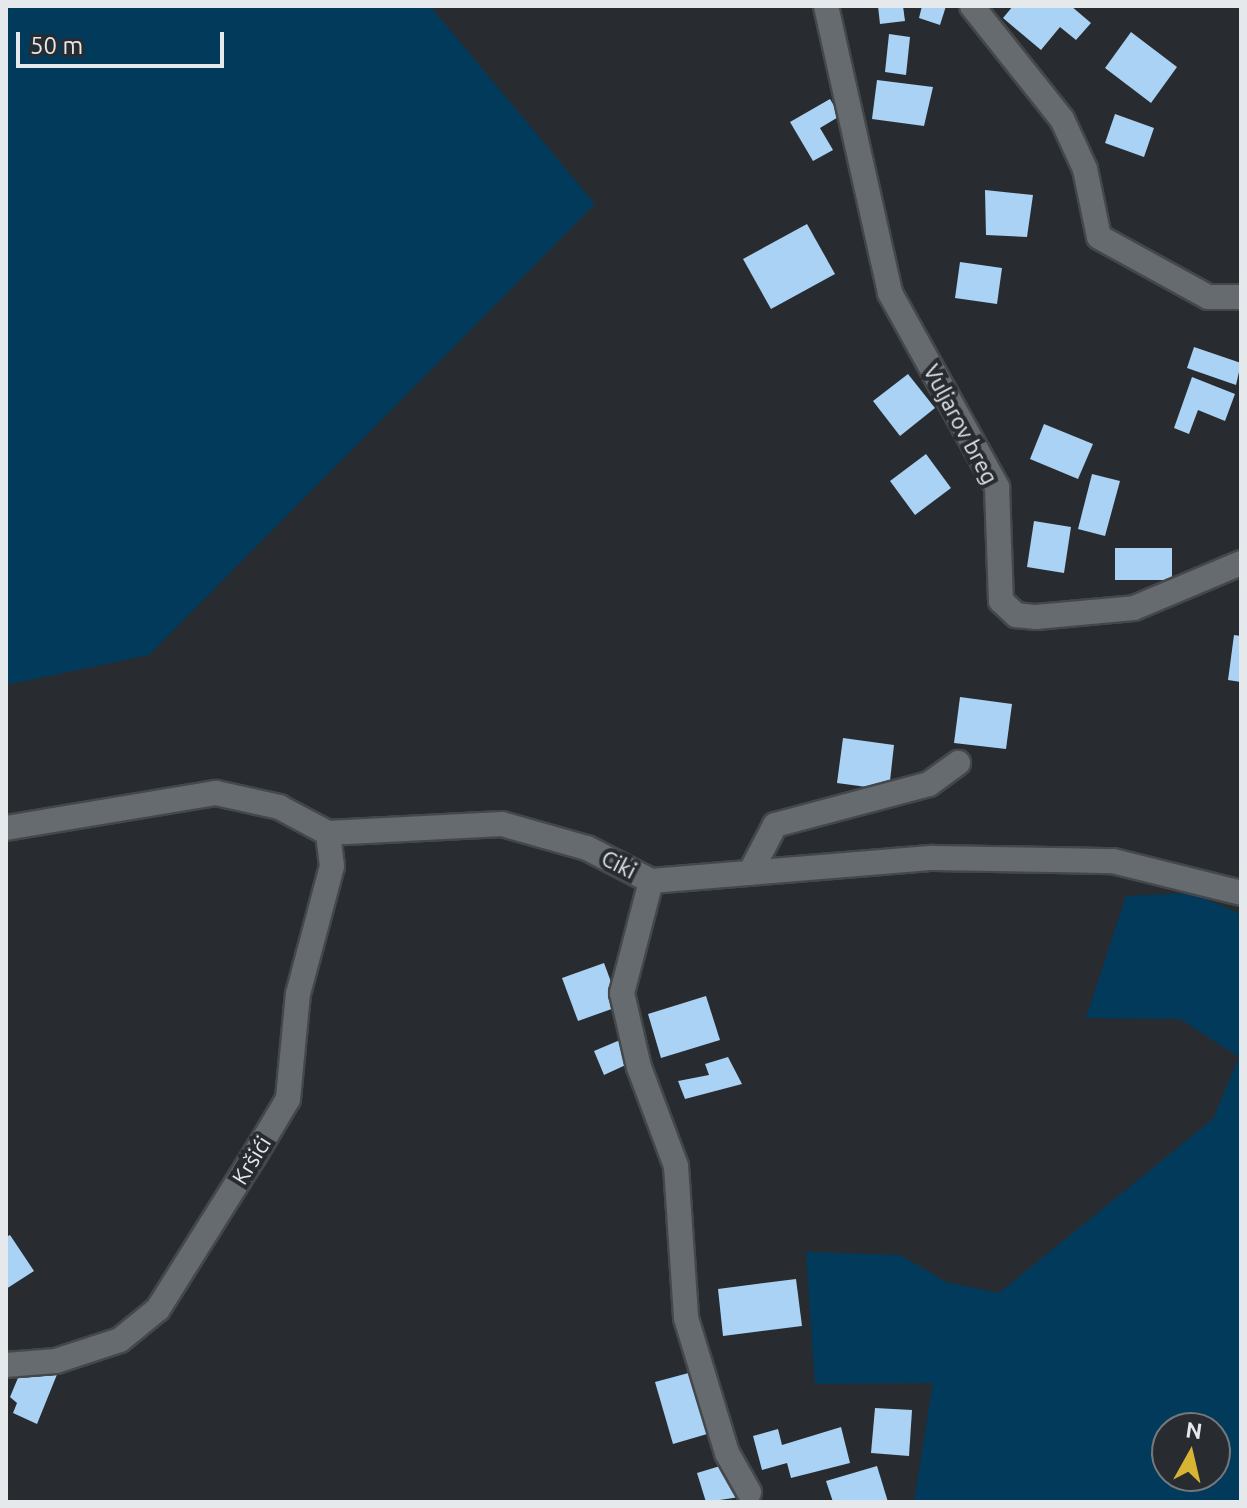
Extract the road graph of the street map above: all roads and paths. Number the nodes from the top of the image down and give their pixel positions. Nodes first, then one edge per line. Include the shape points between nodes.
1 (826, 6) edge
2 (972, 6) edge
3 (1241, 297) edge
4 (1241, 563) edge
5 (958, 763) dead end
6 (6, 828) edge
7 (328, 833) junction
8 (750, 873) junction
9 (651, 881) junction
10 (1241, 893) edge
11 (6, 1365) edge
12 (749, 1492) dead end

1 - 4 street, Vuljarov breg via 890,293 997,487 1001,601 1016,615 1036,617 1134,608
2 - 3 street via 1062,119 1085,169 1099,237 1208,297
5 - 8 street via 929,784 775,825
6 - 7 street via 216,793 279,807
7 - 9 street, Ciki via 502,824 587,848
7 - 11 street, Kršići via 332,866 298,994 288,1099 261,1145 158,1309 120,1340 56,1361
8 - 9 street, Ciki
8 - 10 street, Ciki via 933,858 1113,861
9 - 12 street via 622,993 639,1067 676,1166 686,1318 727,1453

